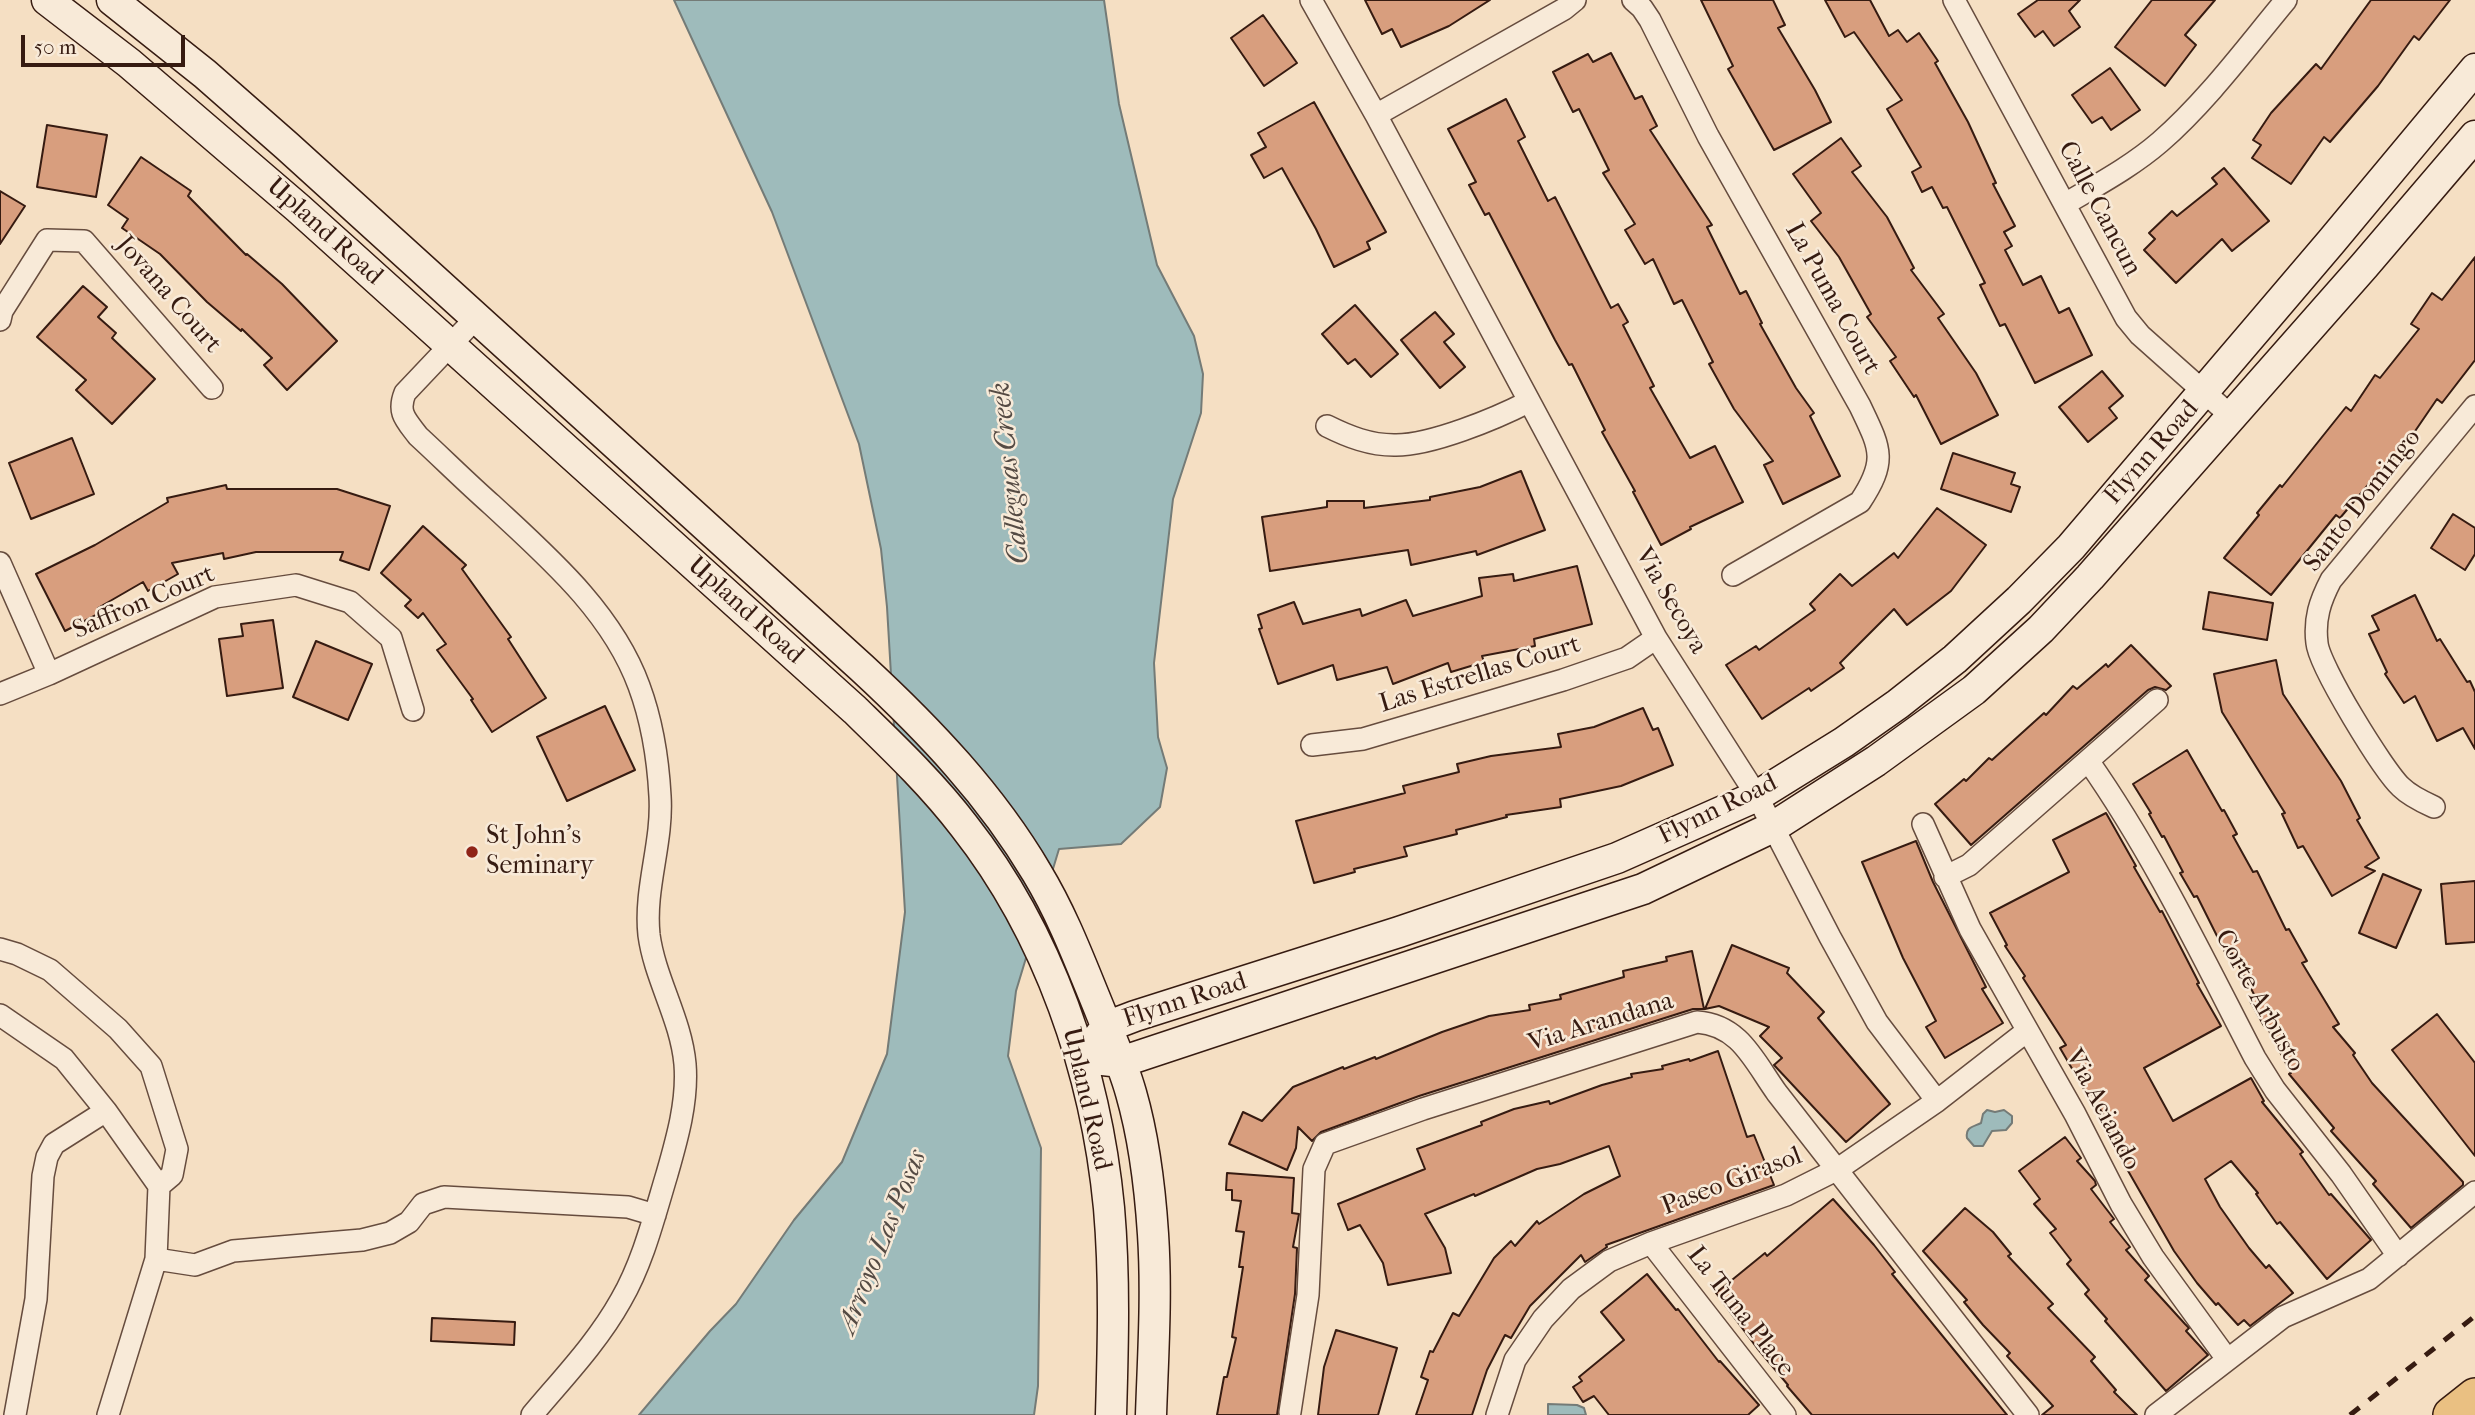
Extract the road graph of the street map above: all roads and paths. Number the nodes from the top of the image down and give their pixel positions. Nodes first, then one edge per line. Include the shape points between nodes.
1 (47, 0) edge
2 (112, 0) edge
3 (1311, 0) edge
4 (1576, 0) edge
5 (1633, 0) edge
6 (1954, 0) edge
7 (2286, 0) edge
8 (2475, 69) edge
9 (1376, 115) junction
10 (2475, 136) edge
11 (2064, 204) junction
12 (476, 318) junction
13 (0, 320) edge
14 (450, 345) junction
15 (212, 388) dead end
16 (2203, 393) junction
17 (1528, 402) junction
18 (2231, 416) junction
19 (2472, 416) edge
20 (1327, 426) dead end
21 (0, 563) edge
22 (1733, 575) dead end
23 (1656, 638) junction
24 (49, 674) junction
25 (0, 694) edge
26 (2157, 701) dead end
27 (413, 710) dead end
28 (1312, 746) dead end
29 (2089, 762) junction
30 (1757, 796) junction
31 (2434, 807) dead end
32 (1923, 824) dead end
33 (1773, 827) junction
34 (1945, 877) junction
35 (0, 949) edge
36 (0, 1015) edge
37 (1106, 1027) junction
38 (2027, 1031) junction
39 (1082, 1059) junction
40 (1121, 1062) junction
41 (1937, 1101) junction
42 (106, 1111) junction
43 (1838, 1169) junction
44 (159, 1186) junction
45 (2475, 1192) edge
46 (655, 1215) junction
47 (1651, 1243) junction
48 (2398, 1256) junction
49 (156, 1259) junction
50 (2227, 1359) junction
51 (2475, 1396) edge
52 (1290, 1412) dead end
53 (15, 1415) edge
54 (108, 1415) edge
55 (532, 1415) edge
56 (1111, 1415) edge
57 (1151, 1415) edge
58 (1497, 1415) edge
59 (1785, 1415) edge
60 (2028, 1415) edge
61 (2157, 1415) edge
62 (2451, 1415) edge

1 - 14 main road, Upland Road via 222,141
2 - 12 main road, Upland Road via 205,74
3 - 9 street, Via Secoya
4 - 9 street
5 - 22 street, La Puma Court via 1650,20 1708,136 1877,442 1879,463 1874,482 1860,502
6 - 11 street, Calle Cancun
7 - 11 street via 2196,107 2160,142
8 - 16 main road, Flynn Road
9 - 17 street, Via Secoya
10 - 18 main road, Flynn Road
11 - 16 street, Calle Cancun via 2126,318
12 - 14 street
12 - 37 main road, Upland Road via 862,668 980,790 1038,874 1062,919
13 - 15 street, Jovana Court via 47,240 84,241
14 - 39 main road, Upland Road via 906,759 965,827 999,877 1045,960
14 - 46 street via 405,393 403,416 418,436 541,550 600,615 639,686 655,743 661,799 647,916 651,951 679,1029 685,1065 684,1106
16 - 18 street, Calle Cancun
16 - 30 main road, Flynn Road via 2071,547 1955,659 1844,742
17 - 20 street via 1495,419 1397,446 1353,439
17 - 23 street, Via Secoya
18 - 33 main road, Flynn Road via 2090,577 1974,690
19 - 31 street, Santo Domingo via 2331,580 2315,621 2317,646 2326,668 2364,734 2402,788
21 - 24 street
23 - 28 street, Las Estrellas Court via 1627,659 1563,680 1363,739
23 - 30 street, Via Secoya
24 - 25 street, Saffron Court
24 - 27 street, Saffron Court via 215,597 296,585 350,601 391,638
26 - 29 street
29 - 34 street via 1969,865
29 - 48 street, Corte Arbusto via 2148,853 2269,1080
30 - 33 street, Via Secoya
30 - 37 main road, Flynn Road via 1617,858
32 - 34 street, Via Aciando
33 - 40 main road, Flynn Road via 1643,889
33 - 41 street, Via Secoya via 1877,1022
34 - 38 street, Via Aciando
35 - 44 street via 50,970 118,1029 150,1066 177,1149 172,1175
36 - 42 street via 64,1059
37 - 39 main road, Flynn Road
37 - 40 main road, Upland Road
38 - 41 street, Paseo Girasol
38 - 50 street, Via Aciando via 2152,1257
39 - 40 main road, Flynn Road
39 - 56 main road, Upland Road via 1108,1207
40 - 57 main road, Upland Road via 1137,1119 1153,1233
41 - 43 street, Paseo Girasol
42 - 44 street
42 - 53 street via 54,1144 47,1157 36,1298
43 - 47 street, Paseo Girasol via 1786,1195
43 - 52 street, Via Arandana via 1737,1038 1711,1023 1697,1022 1325,1144 1314,1169 1308,1295
43 - 60 street, Via Arandana
44 - 49 street
45 - 48 street
46 - 49 street via 628,1207 444,1197 424,1204 409,1222 390,1233 362,1240 233,1251 195,1265
46 - 55 street via 622,1300 596,1340
47 - 58 street, Paseo Girasol via 1609,1261 1571,1289 1543,1319 1515,1360
47 - 59 street, La Tuna Place
48 - 50 street via 2369,1279 2283,1317
49 - 54 street
50 - 61 street
51 - 62 main road

